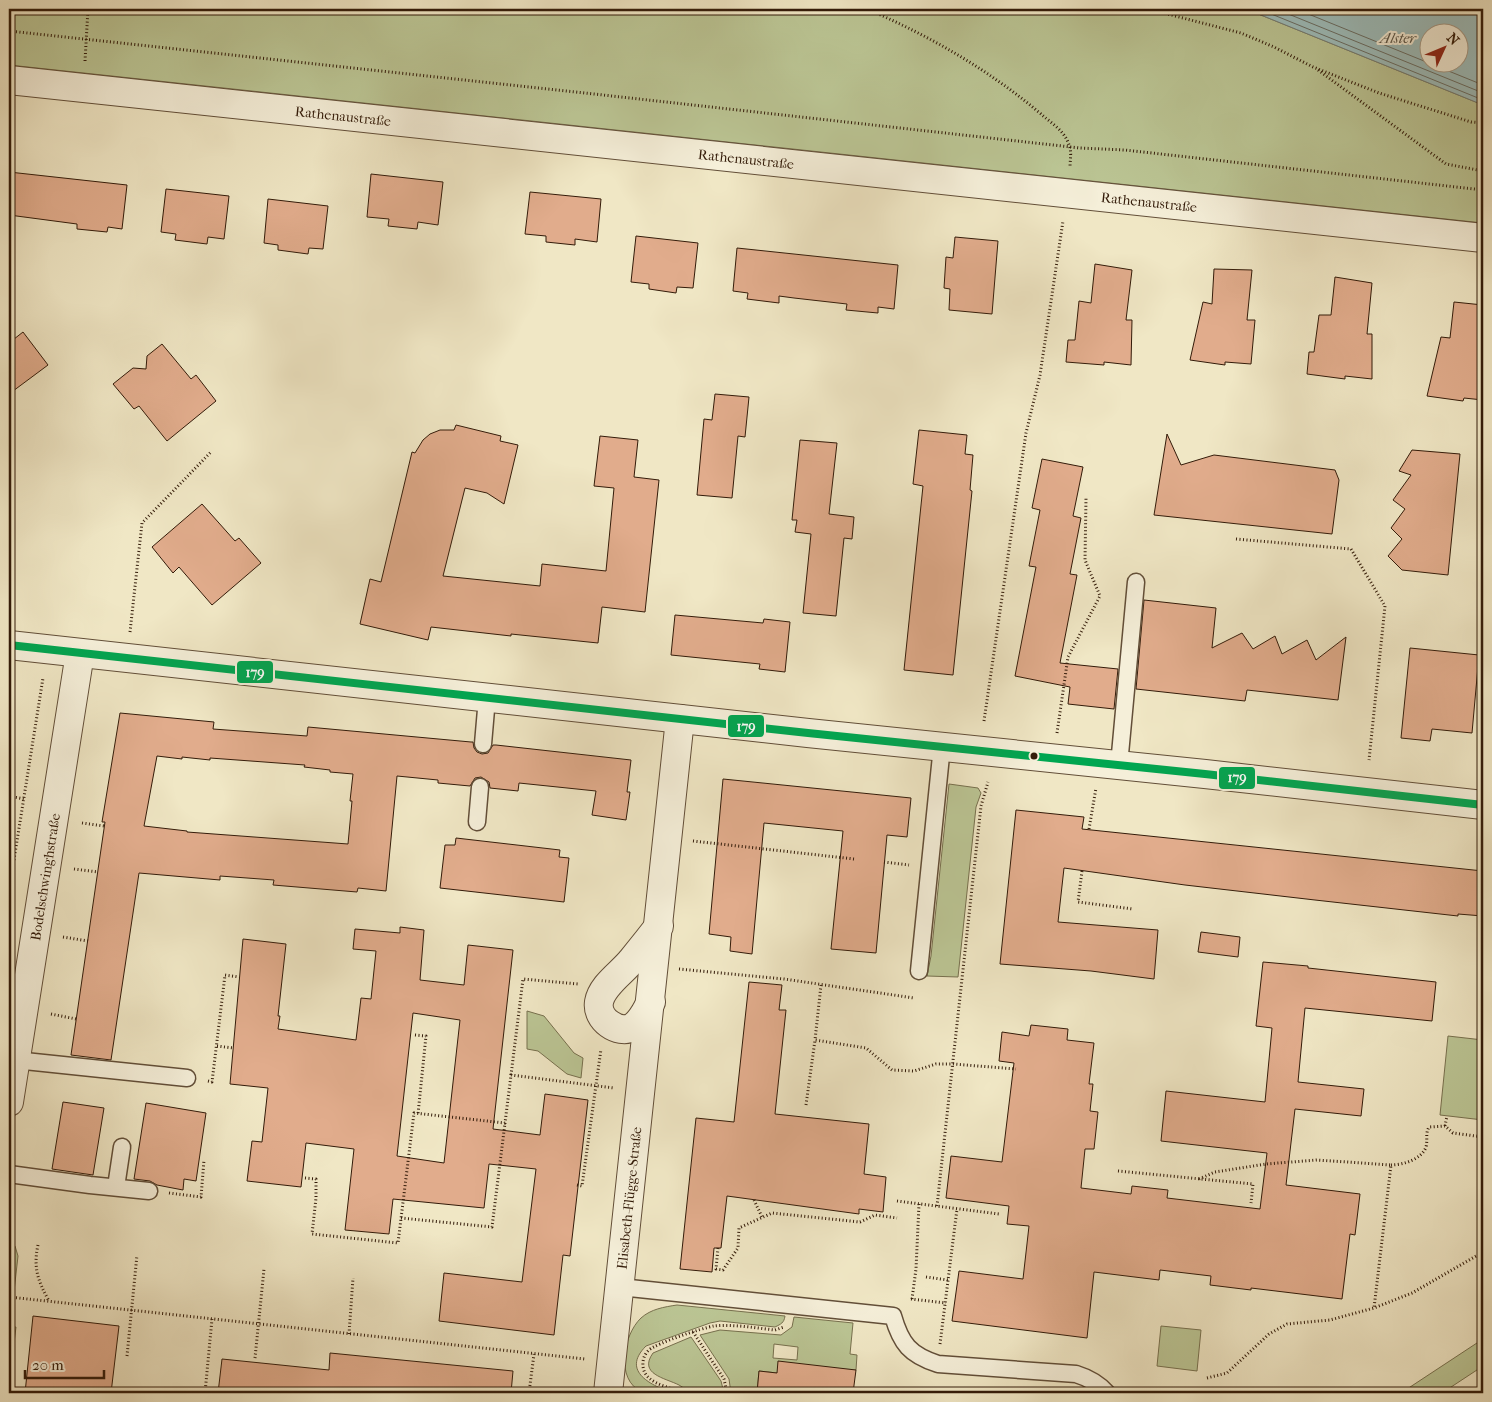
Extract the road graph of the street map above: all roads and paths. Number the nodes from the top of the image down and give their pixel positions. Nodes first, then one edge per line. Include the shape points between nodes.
1 (88, 9) edge
2 (868, 9) edge
3 (1148, 9) edge
4 (9, 31) edge
5 (87, 35) dead end
6 (1313, 67) junction
7 (9, 80) edge
8 (1483, 124) edge
9 (1070, 146) junction
10 (1483, 171) edge
11 (1068, 184) junction
12 (1483, 190) edge
13 (1483, 238) edge
14 (212, 452) dead end
15 (1086, 498) dead end
16 (1236, 539) dead end
17 (1136, 582) dead end
18 (9, 645) edge
19 (80, 653) junction
20 (128, 658) junction
21 (43, 678) dead end
22 (487, 698) junction
23 (680, 719) junction
24 (984, 721) dead end
25 (483, 744) dead end
26 (942, 746) junction
27 (1054, 759) junction
28 (1369, 760) dead end
29 (1109, 764) junction
30 (988, 782) dead end
31 (480, 787) dead end
32 (9, 796) edge
33 (24, 799) junction
34 (1483, 805) edge
35 (477, 822) dead end
36 (82, 823) dead end
37 (104, 826) dead end
38 (1089, 829) dead end
39 (668, 838) junction
40 (854, 859) dead end
41 (11, 865) edge
42 (74, 869) dead end
43 (1082, 870) dead end
44 (98, 872) dead end
45 (9, 891) edge
46 (1133, 909) dead end
47 (658, 926) junction
48 (63, 936) dead end
49 (88, 941) dead end
50 (693, 970) dead end
51 (919, 971) dead end
52 (239, 977) dead end
53 (822, 984) junction
54 (606, 987) junction
55 (914, 998) dead end
56 (651, 1002) junction
57 (51, 1014) dead end
58 (76, 1019) dead end
59 (611, 1026) junction
60 (414, 1035) dead end
61 (815, 1040) junction
62 (217, 1046) junction
63 (233, 1048) dead end
64 (15, 1060) junction
65 (953, 1064) junction
66 (1016, 1069) dead end
67 (511, 1075) junction
68 (187, 1078) joint
69 (595, 1086) junction
70 (641, 1092) junction
71 (9, 1102) edge
72 (806, 1104) dead end
73 (418, 1114) junction
74 (1447, 1116) dead end
75 (505, 1123) junction
76 (1445, 1126) junction
77 (1483, 1137) edge
78 (122, 1147) dead end
79 (204, 1160) dead end
80 (1391, 1165) junction
81 (1118, 1171) dead end
82 (9, 1174) edge
83 (305, 1178) dead end
84 (1199, 1179) junction
85 (577, 1185) dead end
86 (116, 1187) junction
87 (149, 1191) joint
88 (754, 1200) dead end
89 (897, 1201) dead end
90 (1251, 1203) dead end
91 (920, 1204) junction
92 (936, 1206) junction
93 (957, 1209) junction
94 (999, 1214) dead end
95 (762, 1217) junction
96 (401, 1218) junction
97 (897, 1218) dead end
98 (38, 1245) dead end
99 (718, 1248) dead end
100 (1483, 1252) edge
101 (138, 1255) dead end
102 (264, 1269) dead end
103 (926, 1277) dead end
104 (353, 1278) dead end
105 (948, 1280) junction
106 (620, 1287) junction
107 (9, 1297) edge
108 (903, 1298) dead end
109 (912, 1299) junction
110 (48, 1302) junction
111 (946, 1303) junction
112 (790, 1305) junction
113 (1374, 1308) junction
114 (131, 1311) junction
115 (212, 1319) junction
116 (259, 1324) junction
117 (693, 1332) junction
118 (349, 1334) junction
119 (534, 1354) junction
120 (127, 1356) dead end
121 (255, 1358) dead end
122 (611, 1362) junction
123 (938, 1364) junction
124 (9, 1376) edge
125 (1207, 1378) dead end
126 (9, 1384) edge
127 (205, 1393) edge
128 (528, 1393) edge
129 (608, 1393) edge
130 (683, 1393) edge
131 (727, 1393) edge
132 (1107, 1393) edge

1 - 5 path
2 - 9 path via 927,37 992,76 1053,124 1064,134
3 - 6 path via 1241,33
4 - 9 path
6 - 8 path via 1420,107
6 - 10 path via 1446,164
7 - 11 street, Rathenaustraße
9 - 11 path
9 - 12 path
11 - 13 street, Rathenaustraße
11 - 24 path via 1040,375 1026,433
14 - 20 path via 142,523
15 - 27 path via 1085,560 1100,596 1068,657
16 - 28 path via 1351,549 1361,565 1385,606
17 - 29 lane
18 - 19 street
19 - 20 street
19 - 64 street, Bodelschwinghstraße
20 - 22 street
21 - 33 path
22 - 23 street
22 - 25 lane
23 - 26 street
23 - 39 street, Elisabeth-Flügge-Straße
26 - 27 street
26 - 51 lane
27 - 29 street
29 - 34 street
29 - 38 path
30 - 65 path via 981,806
31 - 35 lane
32 - 33 path
33 - 41 path
36 - 37 path
39 - 40 path
39 - 47 street, Elisabeth-Flügge-Straße
41 - 45 path
42 - 44 path
43 - 46 path via 1078,902
47 - 54 street via 631,962
47 - 56 street, Elisabeth-Flügge-Straße
48 - 49 path
50 - 53 path
52 - 62 path via 225,975
53 - 55 path
53 - 61 path
54 - 59 street via 599,1003 602,1017
54 - 67 path via 523,979
56 - 59 street, Elisabeth-Flügge-Straße via 642,1018 632,1027
56 - 70 street, Elisabeth-Flügge-Straße
57 - 58 path
59 - 69 path via 601,1047
60 - 73 path via 426,1036
61 - 65 path via 866,1048 892,1070
61 - 72 path
62 - 63 path
62 - 68 path via 212,1082
64 - 68 lane
64 - 71 street, Bodelschwinghstraße
65 - 66 path
65 - 92 path
67 - 69 path
67 - 75 path
69 - 70 path
69 - 85 path via 582,1186
70 - 106 street, Elisabeth-Flügge-Straße
73 - 75 path
73 - 96 path via 414,1113
74 - 76 path
75 - 96 path via 492,1227
76 - 77 path via 1453,1134
76 - 80 path via 1429,1127 1426,1147 1420,1156 1401,1165
78 - 86 lane
79 - 87 path via 201,1197
80 - 84 path via 1317,1160 1214,1172
80 - 113 path
81 - 84 path
82 - 86 lane
83 - 96 path via 316,1179 312,1234 398,1243
84 - 90 path via 1253,1184
86 - 87 lane
88 - 95 path
89 - 91 path
91 - 92 path
91 - 109 path
92 - 93 path
93 - 94 path
93 - 105 path
95 - 97 path via 772,1213 860,1222 875,1216
95 - 99 path via 740,1228 738,1248 723,1270 716,1269
98 - 110 path via 37,1273
100 - 113 path via 1412,1292
101 - 114 path
102 - 116 path
103 - 105 path
104 - 118 path
105 - 111 path
106 - 112 lane
106 - 122 street, Elisabeth-Flügge-Straße
107 - 110 path
108 - 109 path
109 - 111 path
110 - 114 path
111 - 123 path
112 - 117 path via 786,1325 775,1330 720,1326
112 - 123 lane via 893,1316 908,1348 921,1359
113 - 125 path via 1330,1320 1287,1324 1269,1334 1227,1373
114 - 115 path
114 - 120 path
115 - 116 path
115 - 127 path
116 - 118 path
116 - 121 path
117 - 130 path via 653,1347 643,1359 643,1368 649,1379
117 - 131 path via 724,1379
118 - 119 path
119 - 122 path
119 - 128 path
122 - 129 street, Elisabeth-Flügge-Straße
123 - 132 lane via 1076,1374 1100,1385
124 - 126 path

